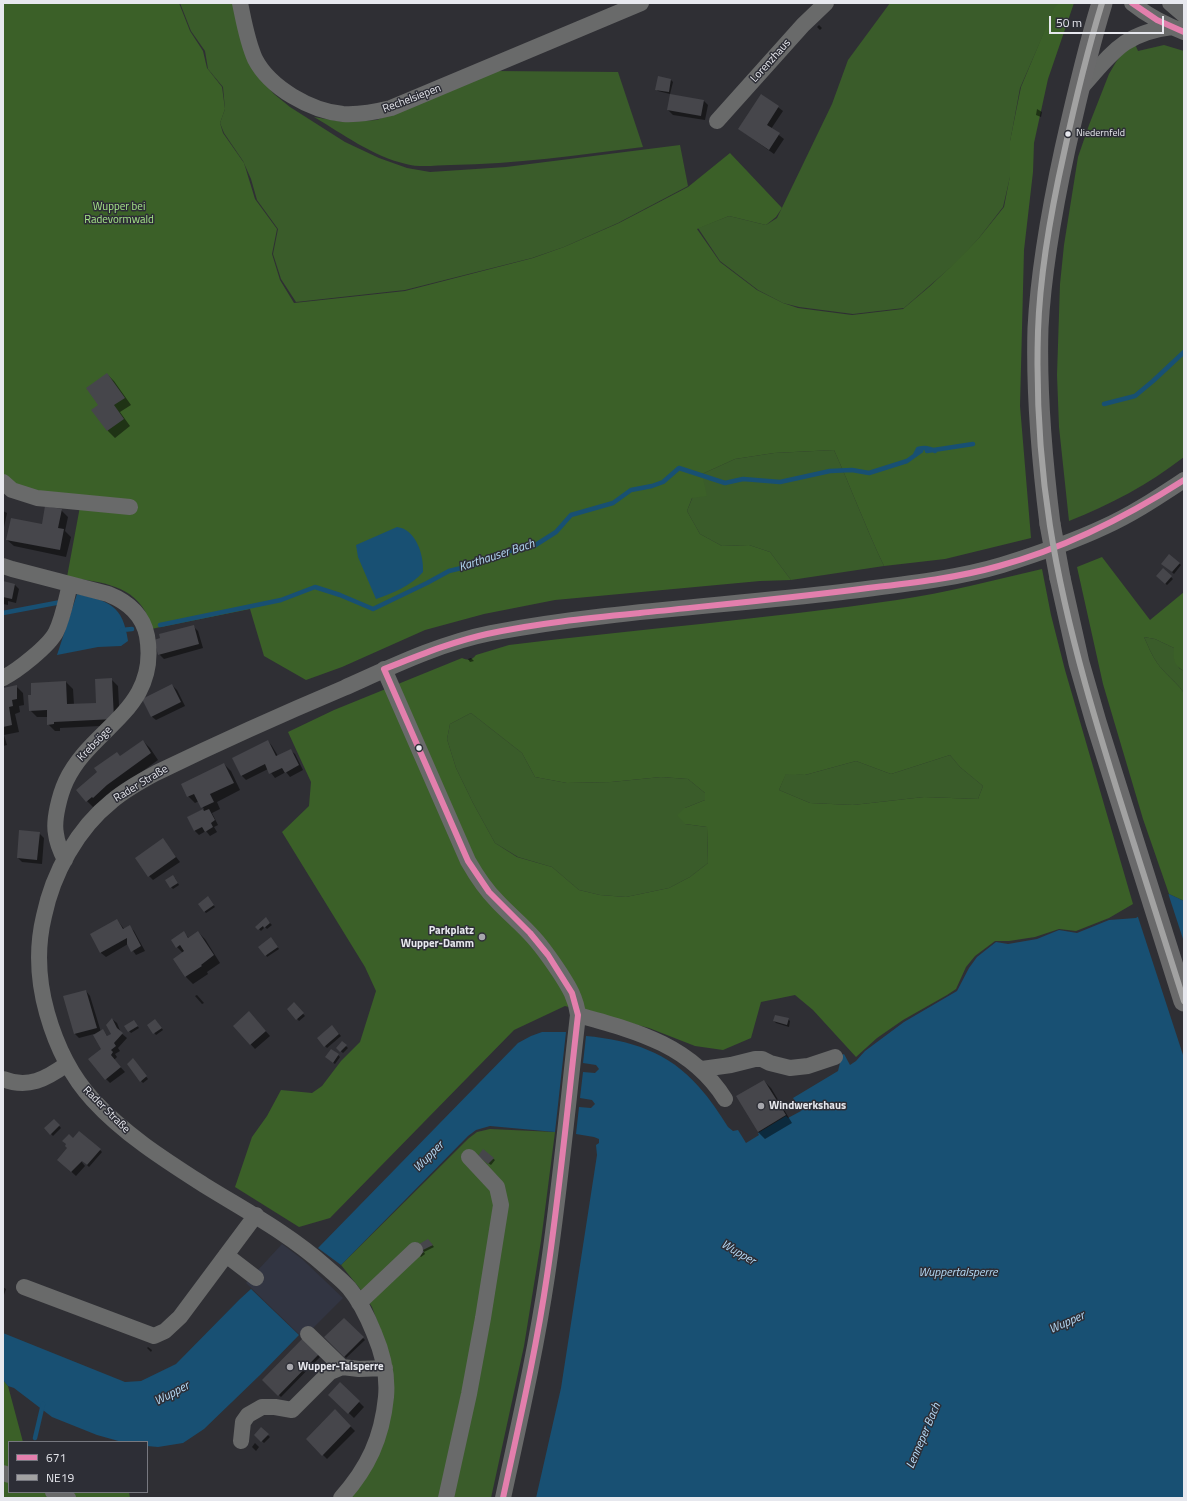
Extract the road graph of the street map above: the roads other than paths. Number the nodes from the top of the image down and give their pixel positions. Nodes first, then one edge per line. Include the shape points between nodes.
1 (240, 3) edge
2 (641, 3) edge
3 (826, 3) edge
4 (1102, 3) edge
5 (1132, 3) edge
6 (1170, 3) edge
7 (1184, 15) edge
8 (1178, 30) edge
9 (1077, 92) junction
10 (717, 121) dead end
11 (1184, 480) edge
12 (3, 482) edge
13 (130, 507) dead end
14 (3, 566) edge
15 (70, 584) junction
16 (384, 669) junction
17 (3, 678) edge
18 (65, 860) junction
19 (1184, 1001) edge
20 (578, 1015) junction
21 (834, 1057) dead end
22 (67, 1064) junction
23 (702, 1069) junction
24 (3, 1078) edge
25 (726, 1099) dead end
26 (469, 1157) dead end
27 (256, 1215) junction
28 (415, 1250) dead end
29 (226, 1255) junction
30 (256, 1278) dead end
31 (24, 1287) dead end
32 (359, 1303) junction
33 (308, 1334) dead end
34 (342, 1367) junction
35 (385, 1368) junction
36 (241, 1441) dead end
37 (56, 1493) edge
38 (68, 1498) edge
39 (341, 1498) edge
40 (446, 1498) edge
41 (503, 1498) edge

1 - 2 street, Rechelsiepen via 249,43 256,60 278,86 301,101 327,111 356,114 391,108
3 - 10 street, Lorenzhaus
4 - 9 main road
5 - 8 street
6 - 7 street
8 - 9 street via 1148,31 1127,40
9 - 19 main road, bridge via 1043,270 1038,329 1043,472 1060,578 1079,663
11 - 16 street via 1141,508 1076,540 979,570 880,587 552,622 467,639
12 - 13 street via 12,490 37,498
14 - 15 street, Krebsöge
15 - 17 street via 58,629 53,638 14,672
15 - 18 street, Krebsöge via 118,597 135,611 142,620 146,632 149,659 143,683 130,706 81,758 65,783 55,829
16 - 18 street, Rader Straße via 141,781 105,807 78,838
16 - 20 street via 468,861 479,880 496,900 546,952 574,996
18 - 22 street, Rader Straße via 47,902 38,958 44,1002 54,1037
20 - 23 street via 656,1040 678,1051
20 - 41 street via 547,1276
21 - 23 street via 808,1066 790,1068 755,1058
22 - 24 street via 53,1074 32,1082 17,1083
22 - 27 street, Rader Straße via 93,1100 117,1123 160,1156
23 - 25 street
26 - 40 street via 497,1187 501,1205 482,1326
27 - 29 street
27 - 32 street, Rader Straße via 334,1274 350,1289
28 - 32 street
29 - 30 street
29 - 31 street via 180,1317 165,1331 154,1336
32 - 35 street, Rader Straße via 381,1349
33 - 34 street
34 - 35 street
34 - 36 street via 330,1372 292,1410 262,1407 248,1415 243,1422
35 - 39 street, Rader Straße via 385,1407 378,1437 364,1469
37 - 38 street

